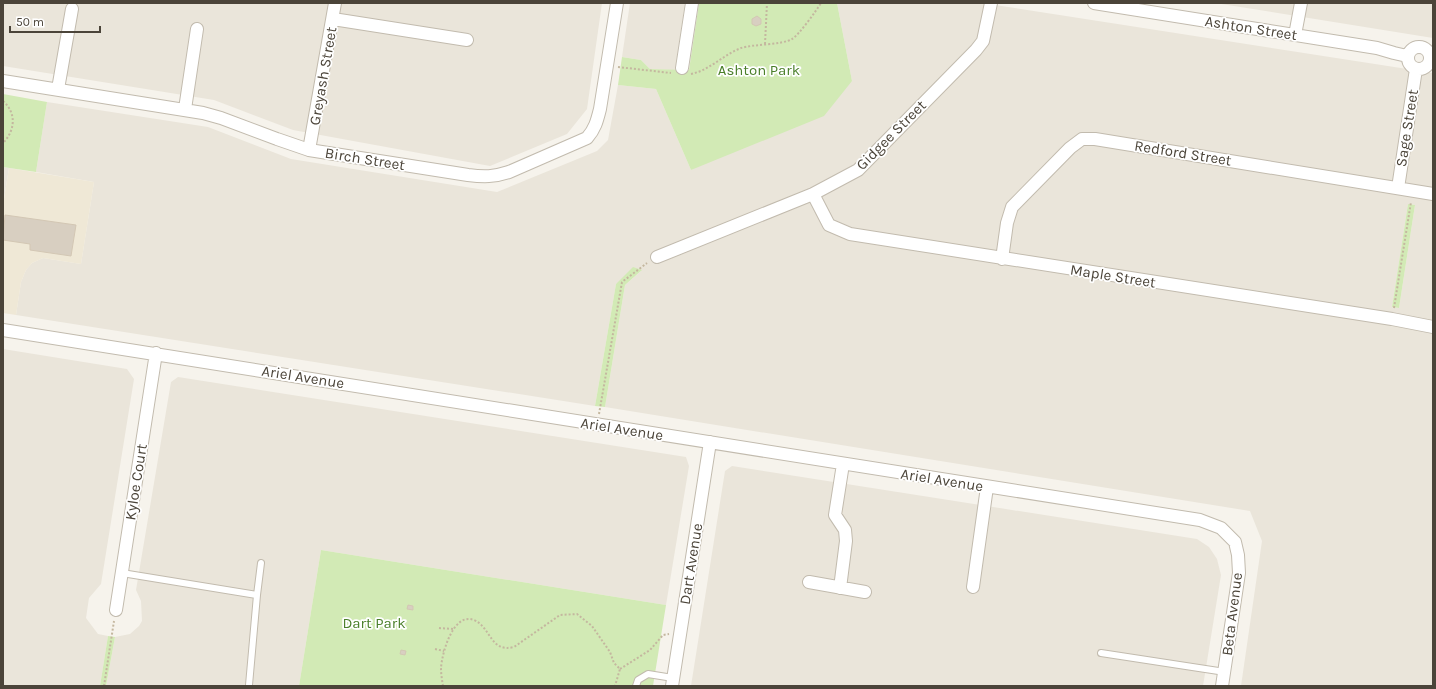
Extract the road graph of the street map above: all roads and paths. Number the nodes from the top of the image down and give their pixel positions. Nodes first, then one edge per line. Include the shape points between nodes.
1 (335, 3) edge
2 (617, 3) edge
3 (692, 3) edge
4 (767, 3) edge
5 (821, 3) edge
6 (991, 3) edge
7 (1094, 3) edge
8 (1301, 3) edge
9 (1163, 8) edge
10 (72, 9) dead end
11 (333, 19) junction
12 (197, 29) dead end
13 (1295, 35) junction
14 (466, 40) dead end
15 (765, 44) junction
16 (1407, 56) junction
17 (1431, 61) edge
18 (607, 66) junction
19 (1416, 69) junction
20 (681, 72) junction
21 (3, 81) edge
22 (58, 89) junction
23 (3, 101) edge
24 (185, 110) junction
25 (3, 143) edge
26 (309, 150) junction
27 (1398, 188) junction
28 (1413, 190) junction
29 (813, 194) junction
30 (1433, 194) edge
31 (657, 257) joint
32 (1002, 259) junction
33 (1392, 319) junction
34 (1433, 327) edge
35 (3, 330) edge
36 (156, 354) junction
37 (597, 425) junction
38 (710, 442) junction
39 (842, 464) junction
40 (988, 487) junction
41 (1235, 542) joint
42 (261, 563) dead end
43 (122, 573) junction
44 (809, 582) dead end
45 (973, 587) dead end
46 (840, 588) junction
47 (865, 592) dead end
48 (257, 595) junction
49 (116, 610) joint
50 (440, 628) dead end
51 (454, 629) junction
52 (680, 634) junction
53 (435, 649) dead end
54 (444, 651) junction
55 (1101, 653) dead end
56 (620, 669) junction
57 (1224, 672) junction
58 (673, 682) edge
59 (249, 685) dead end
60 (104, 686) edge
61 (443, 686) edge
62 (615, 686) edge
63 (636, 686) edge
64 (1222, 686) edge

1 - 11 street, Greyash Street
2 - 18 street, Birch Street
3 - 20 street
4 - 15 path
5 - 15 path via 792,39
6 - 29 street, Gidgee Street via 983,41 976,50 858,170
7 - 9 street, Ashton Street
8 - 13 street
9 - 13 street, Ashton Street
10 - 22 street
11 - 14 street
11 - 26 street, Greyash Street
12 - 24 street
13 - 16 street, Ashton Street via 1376,48
15 - 20 path via 741,48 700,72
16 - 17 street via 1412,49 1420,47 1428,52
16 - 19 street via 1409,64
17 - 19 street
18 - 20 path via 653,72
18 - 26 street, Birch Street via 596,125 587,138 496,176 468,175
19 - 27 street, Sage Street
21 - 22 street, Birch Street
22 - 24 street, Birch Street
23 - 25 path via 7,104 14,121 12,130
24 - 26 street, Birch Street via 221,118
27 - 28 street, Redford Street
27 - 32 street, Redford Street via 1095,139 1082,140 1070,148 1012,207
28 - 30 street, Redford Street
28 - 33 path
29 - 31 street, Gidgee Street
29 - 32 street, Maple Street via 829,225 850,234
31 - 37 path via 622,282
32 - 33 street, Maple Street
33 - 34 street, Maple Street
35 - 36 street, Ariel Avenue
36 - 37 street, Ariel Avenue
36 - 43 street, Kyloe Court
37 - 38 street, Ariel Avenue
38 - 39 street, Ariel Avenue
38 - 52 street, Dart Avenue
39 - 40 street, Ariel Avenue
39 - 46 street via 835,515 845,530 846,542
40 - 41 street, Ariel Avenue via 1200,520 1221,528
40 - 45 street
41 - 57 street, Beta Avenue via 1239,573
42 - 48 lane
43 - 48 lane
43 - 49 street, Kyloe Court
44 - 46 street
46 - 47 street
48 - 59 lane
49 - 60 path
50 - 51 path
51 - 54 path
51 - 56 path via 459,623 473,619 480,623 492,641 508,649 560,614 577,614 592,626
52 - 56 path via 663,635 650,650
52 - 58 street, Dart Avenue
53 - 54 path
54 - 61 path via 441,667
55 - 57 lane
56 - 62 path
57 - 64 street, Beta Avenue
58 - 63 lane via 648,674 638,680

